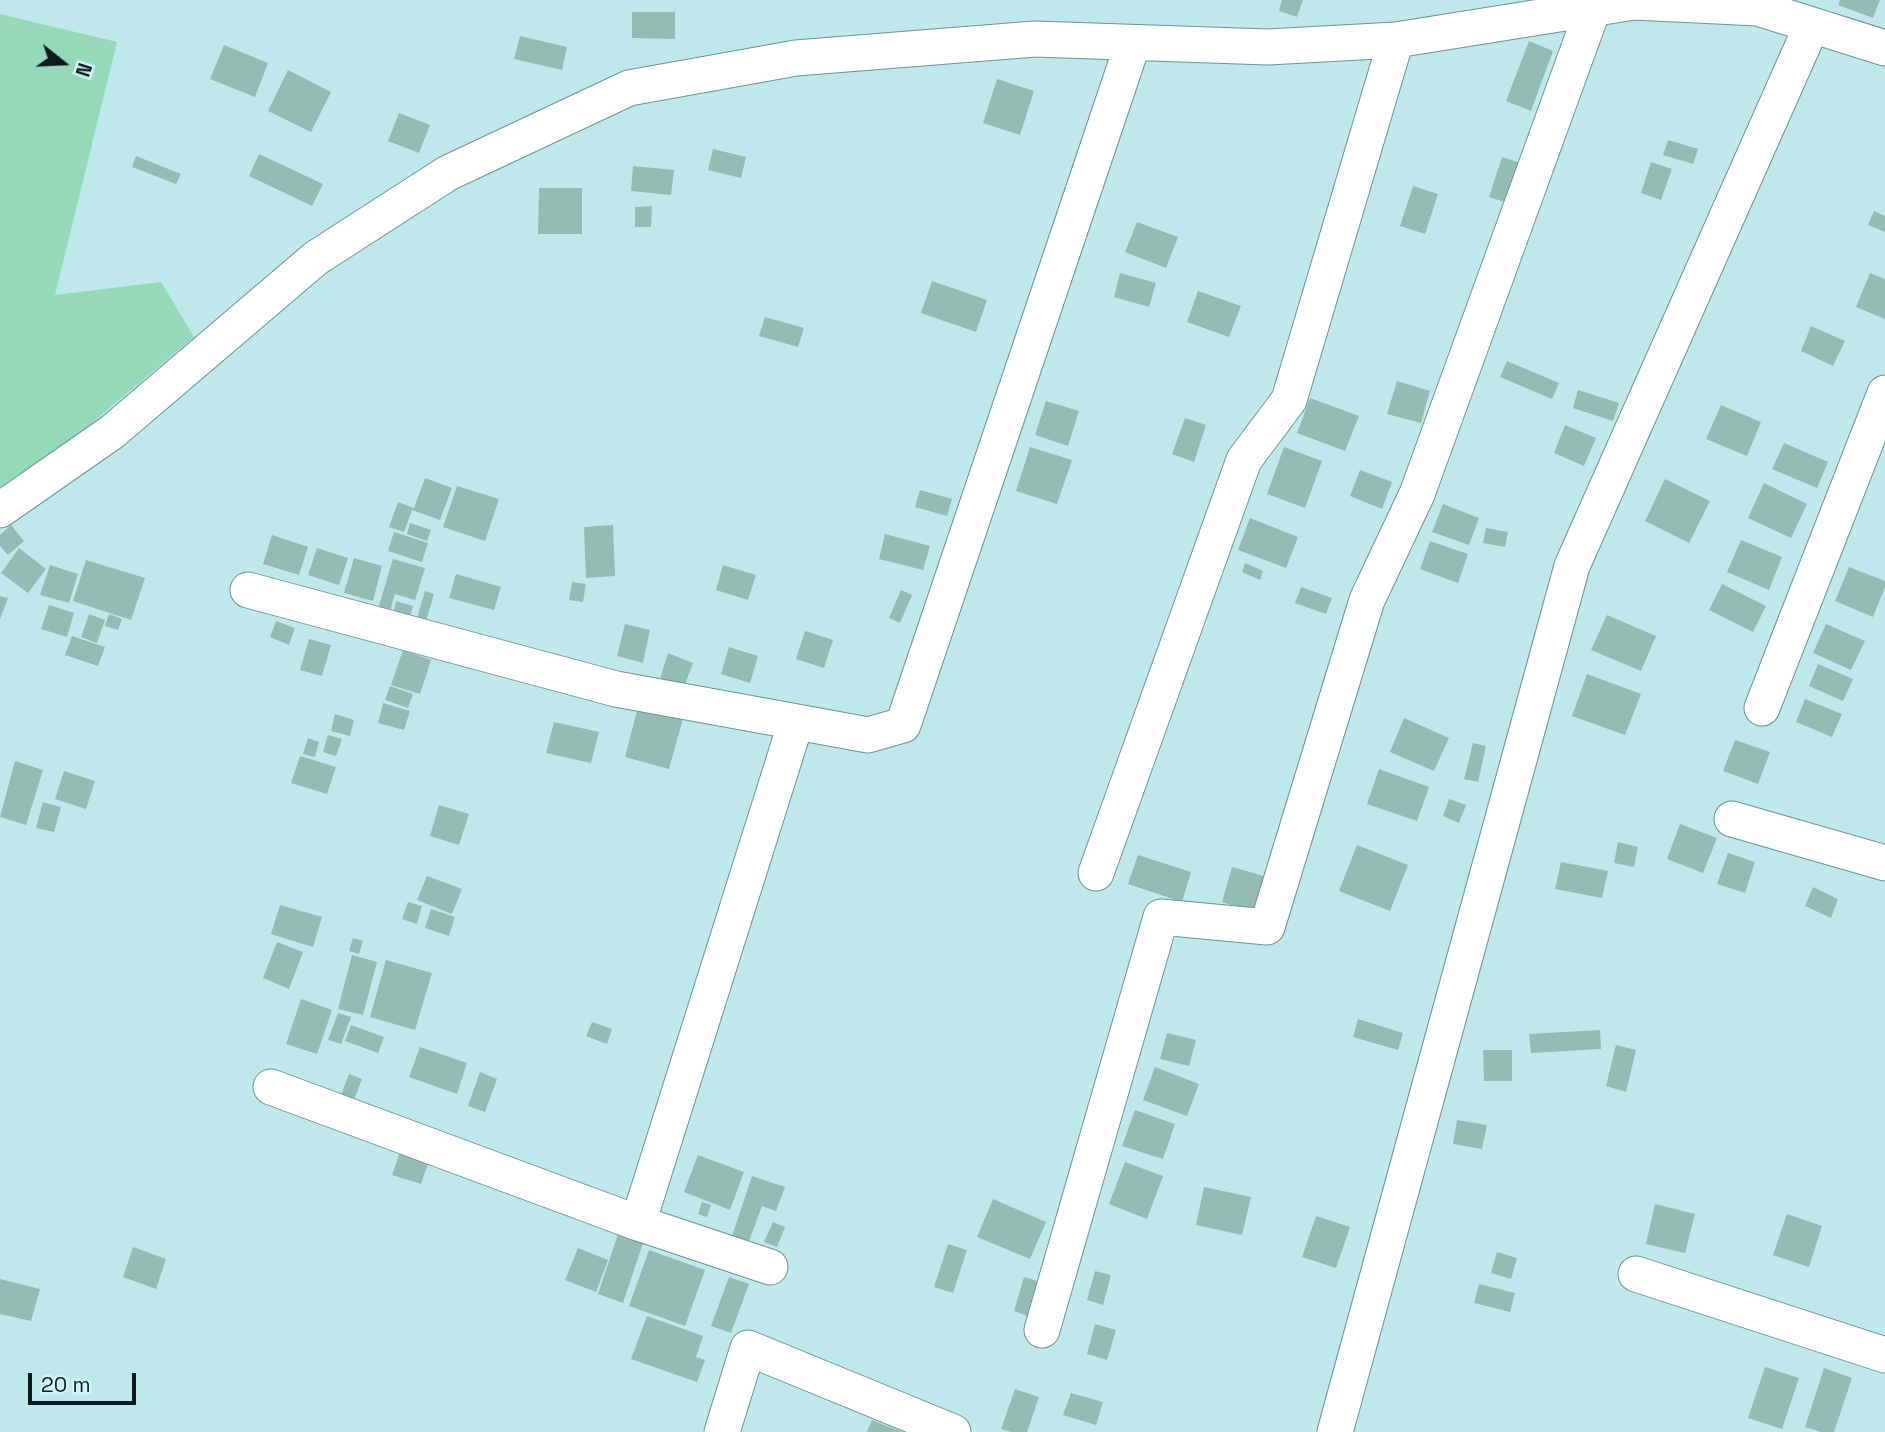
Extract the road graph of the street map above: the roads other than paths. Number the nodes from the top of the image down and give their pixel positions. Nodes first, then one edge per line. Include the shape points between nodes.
1 (1593, 9) junction
2 (1812, 25) junction
3 (1396, 40) junction
4 (1133, 43) junction
5 (1885, 48) edge
6 (1885, 393) edge
7 (0, 510) edge
8 (248, 590) dead end
9 (1762, 708) dead end
10 (796, 722) junction
11 (1732, 819) dead end
12 (1885, 863) edge
13 (1096, 873) dead end
14 (271, 1087) dead end
15 (638, 1223) junction
16 (770, 1267) dead end
17 (1636, 1274) dead end
18 (1042, 1330) dead end
19 (1885, 1355) edge
20 (722, 1432) edge
21 (953, 1432) edge
22 (1335, 1432) edge

1 - 2 street via 1634,2 1758,8
1 - 3 street
1 - 18 street via 1417,494 1367,600 1267,927 1161,917
2 - 5 street
2 - 22 street via 1572,566
3 - 4 street via 1268,47
3 - 13 street via 1289,400 1244,460
4 - 7 street via 1035,40 796,58 629,88 448,173 316,258 112,432
4 - 10 street via 903,725 868,736
6 - 9 street
8 - 10 street via 615,689
10 - 15 street
11 - 12 street
14 - 15 street
15 - 16 street
17 - 19 street
20 - 21 street via 748,1348

